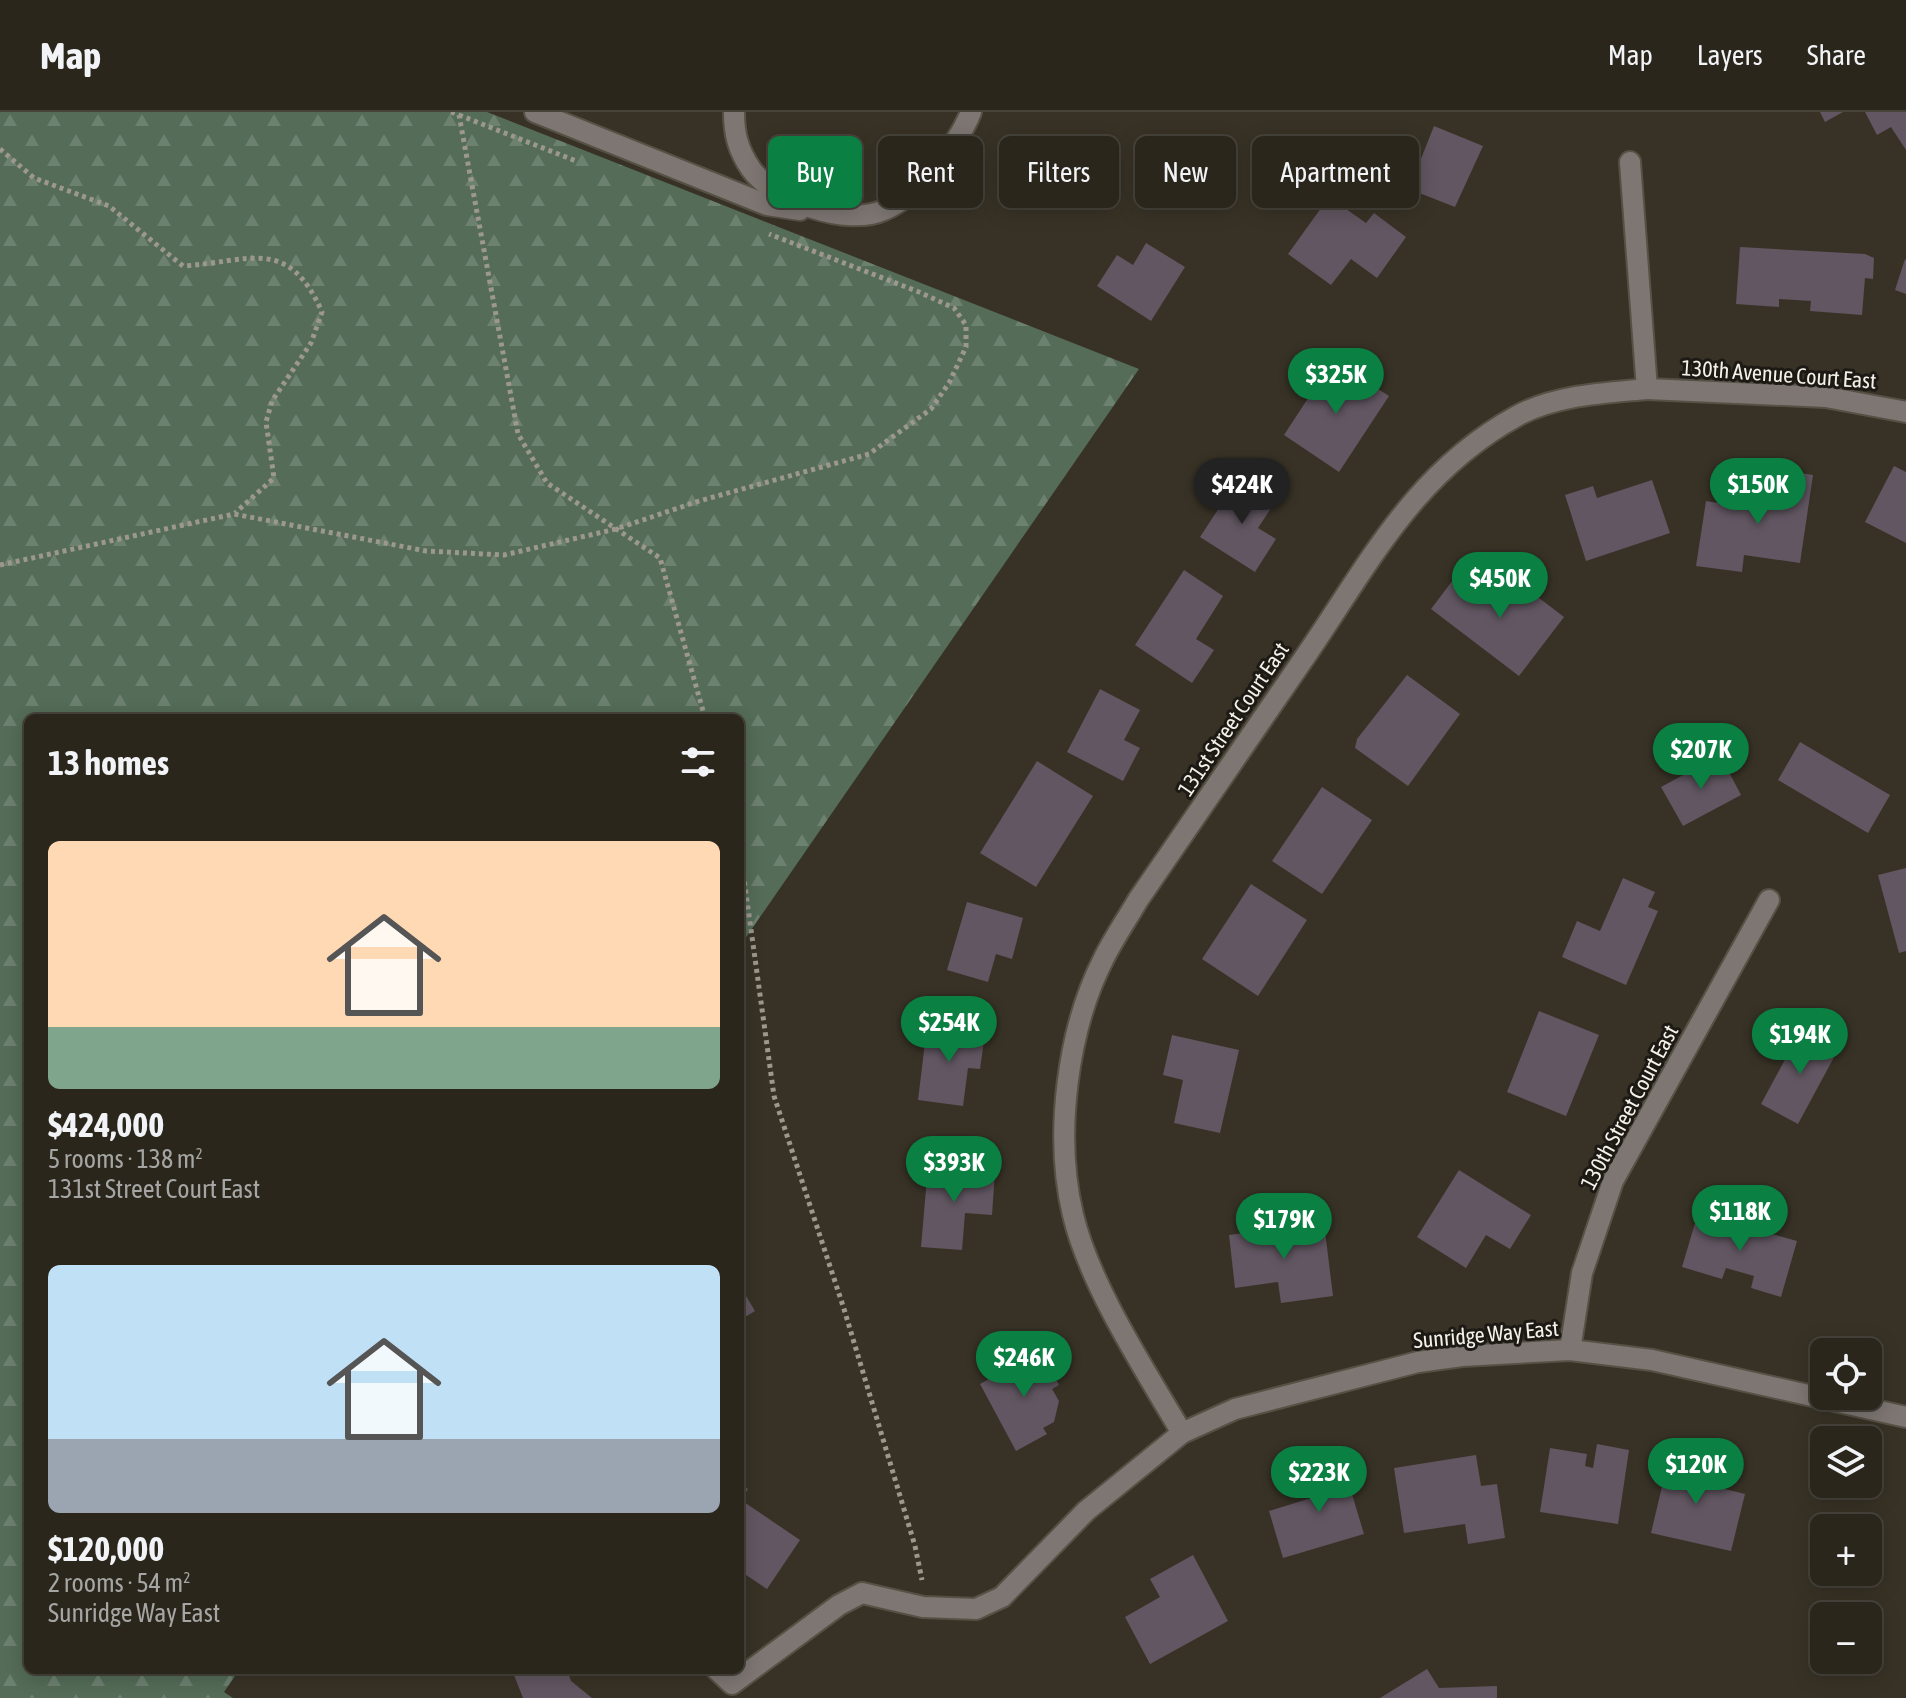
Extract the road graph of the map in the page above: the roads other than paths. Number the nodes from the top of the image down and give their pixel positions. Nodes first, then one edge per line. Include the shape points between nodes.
1 (535, 112) edge
2 (734, 112) edge
3 (971, 112) edge
4 (1630, 162) dead end
5 (826, 213) junction
6 (1647, 389) junction
7 (1906, 412) edge
8 (1769, 900) dead end
9 (1570, 1350) junction
10 (1906, 1417) edge
11 (1182, 1433) junction
12 (721, 1674) edge

1 - 5 street via 767,205
2 - 5 street via 735,139 753,172 783,194
3 - 5 street via 962,134 934,171 885,210 860,217
4 - 6 street
6 - 7 street, 130th Avenue Court East via 1826,397
6 - 11 street, 131st Street Court East via 1594,393 1520,414 1480,438 1427,482 1147,887 1103,960 1063,1107 1065,1169 1074,1217 1094,1269
8 - 9 street, 130th Street Court East via 1613,1181 1582,1273
9 - 10 street, Sunridge Way East via 1652,1360
9 - 11 street, Sunridge Way East via 1418,1362 1235,1409
11 - 12 street, Sunridge Way East via 1064,1533 1002,1597 976,1609 927,1607 862,1593 732,1684

